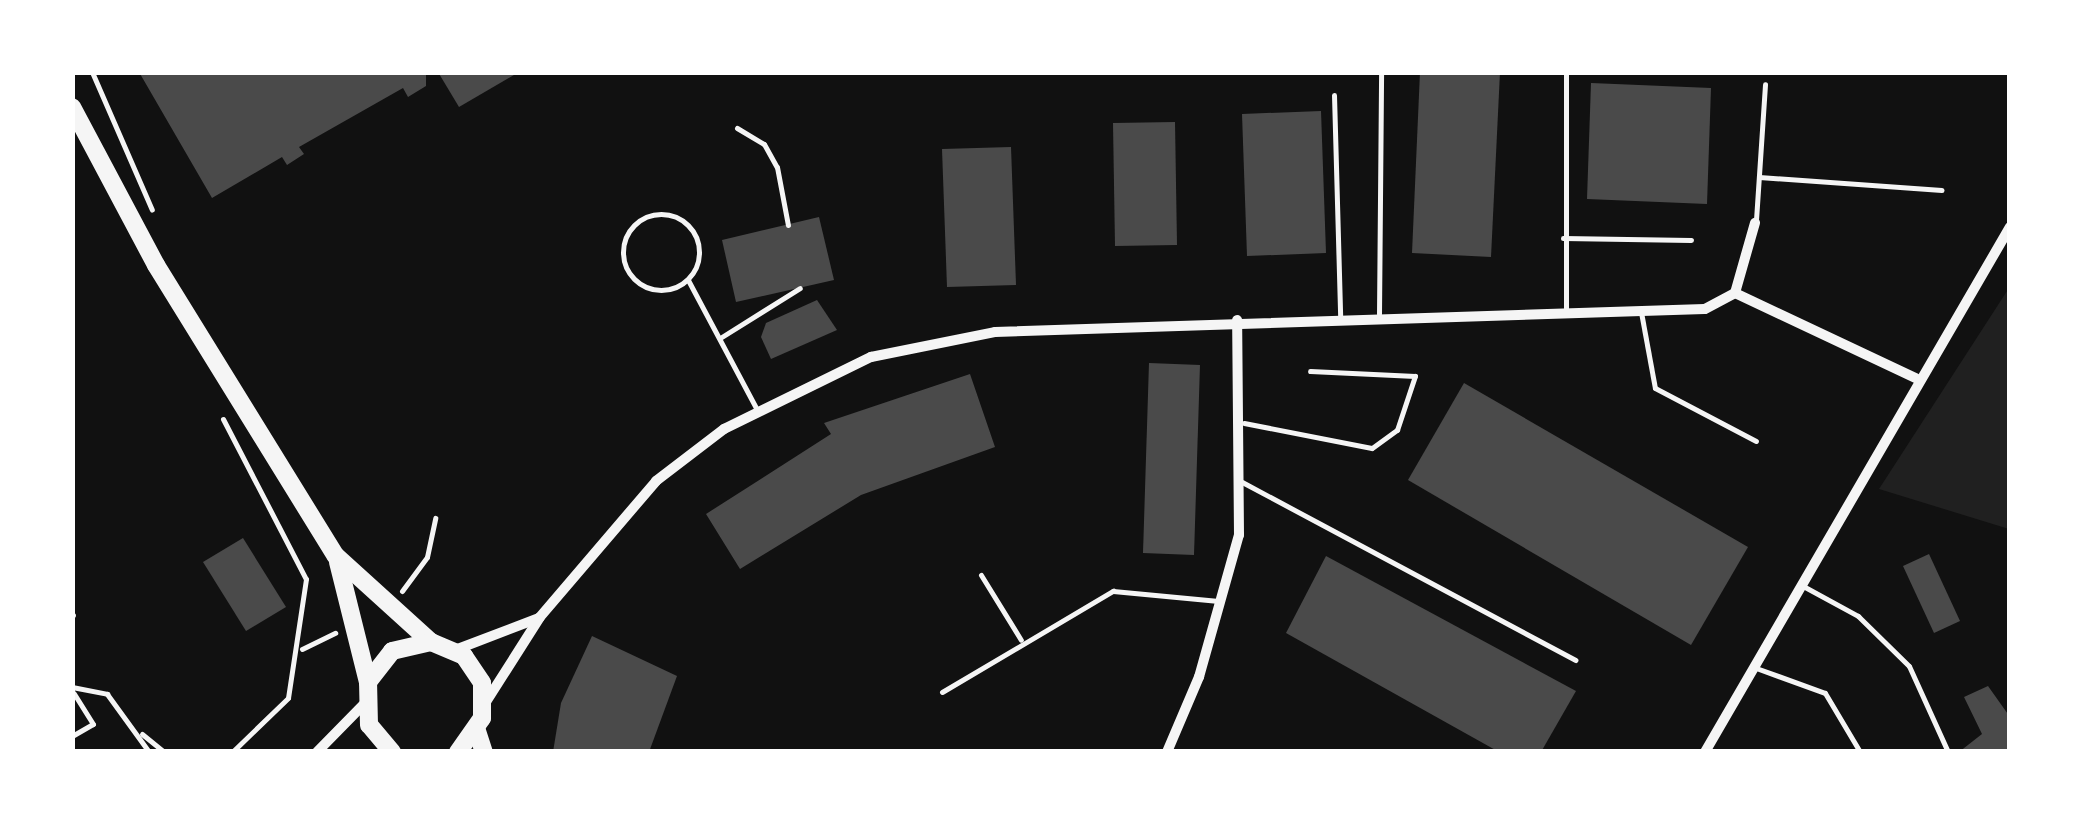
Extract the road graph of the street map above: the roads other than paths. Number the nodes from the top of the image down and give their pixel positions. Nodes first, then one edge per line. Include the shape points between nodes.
1 (1381, 72) edge
2 (1566, 72) edge
3 (1766, 84) dead end
4 (1334, 94) dead end
5 (72, 107) edge
6 (738, 128) dead end
7 (1759, 177) junction
8 (1942, 190) dead end
9 (1756, 224) joint
10 (788, 225) dead end
11 (2010, 227) edge
12 (1563, 238) junction
13 (1690, 240) dead end
14 (688, 280) junction
15 (800, 288) dead end
16 (1735, 293) junction
17 (1641, 312) junction
18 (1379, 314) junction
19 (1340, 316) junction
20 (1566, 316) junction
21 (1237, 320) junction
22 (720, 338) junction
23 (1310, 371) dead end
24 (1916, 378) junction
25 (758, 413) junction
26 (1244, 422) junction
27 (1756, 442) dead end
28 (1242, 482) junction
29 (336, 556) junction
30 (981, 576) dead end
31 (1803, 586) junction
32 (1222, 602) junction
33 (540, 617) junction
34 (1022, 640) junction
35 (431, 642) junction
36 (455, 650) junction
37 (1576, 660) dead end
38 (1754, 668) junction
39 (368, 682) junction
40 (74, 690) edge
41 (942, 692) dead end
42 (365, 704) junction
43 (484, 705) junction
44 (477, 730) junction
45 (140, 732) junction
46 (72, 736) edge
47 (148, 752) edge
48 (164, 752) edge
49 (316, 752) edge
50 (392, 752) edge
51 (458, 752) edge
52 (484, 752) edge
53 (1167, 752) edge
54 (1705, 752) edge
55 (1860, 752) edge
56 (1948, 752) edge

1 - 18 lane
2 - 12 lane
3 - 7 lane
4 - 19 lane
5 - 29 main road via 141,238
6 - 10 lane via 764,144 777,167
7 - 8 lane
7 - 9 lane
9 - 16 street
11 - 24 street
12 - 13 lane
12 - 20 lane
14 - 14 lane via 661,291 634,279 623,252 634,225 662,214 688,226 700,253
14 - 22 lane
15 - 22 lane
16 - 17 street via 1705,309
16 - 24 street
17 - 20 street
17 - 27 lane via 1656,388
18 - 19 street
18 - 20 street
19 - 21 street
21 - 25 street via 926,342 871,356
21 - 26 street
22 - 25 lane
23 - 26 lane via 1415,376 1397,430 1372,448
24 - 31 street
25 - 33 street via 656,481
26 - 28 street
28 - 32 street
28 - 37 lane
29 - 35 main road
29 - 39 main road
30 - 34 lane
31 - 38 street
31 - 56 lane via 1858,616 1909,666
32 - 34 lane via 1113,590
32 - 53 street
33 - 36 street
33 - 43 street
34 - 41 lane
35 - 36 main road
35 - 39 main road via 392,651
36 - 43 main road via 477,673
38 - 54 street
38 - 55 lane via 1826,693
39 - 42 main road
40 - 45 lane via 107,694
40 - 46 lane via 94,724
42 - 49 street
42 - 50 main road
43 - 44 main road
44 - 51 main road
44 - 52 main road
45 - 47 lane
45 - 48 lane

